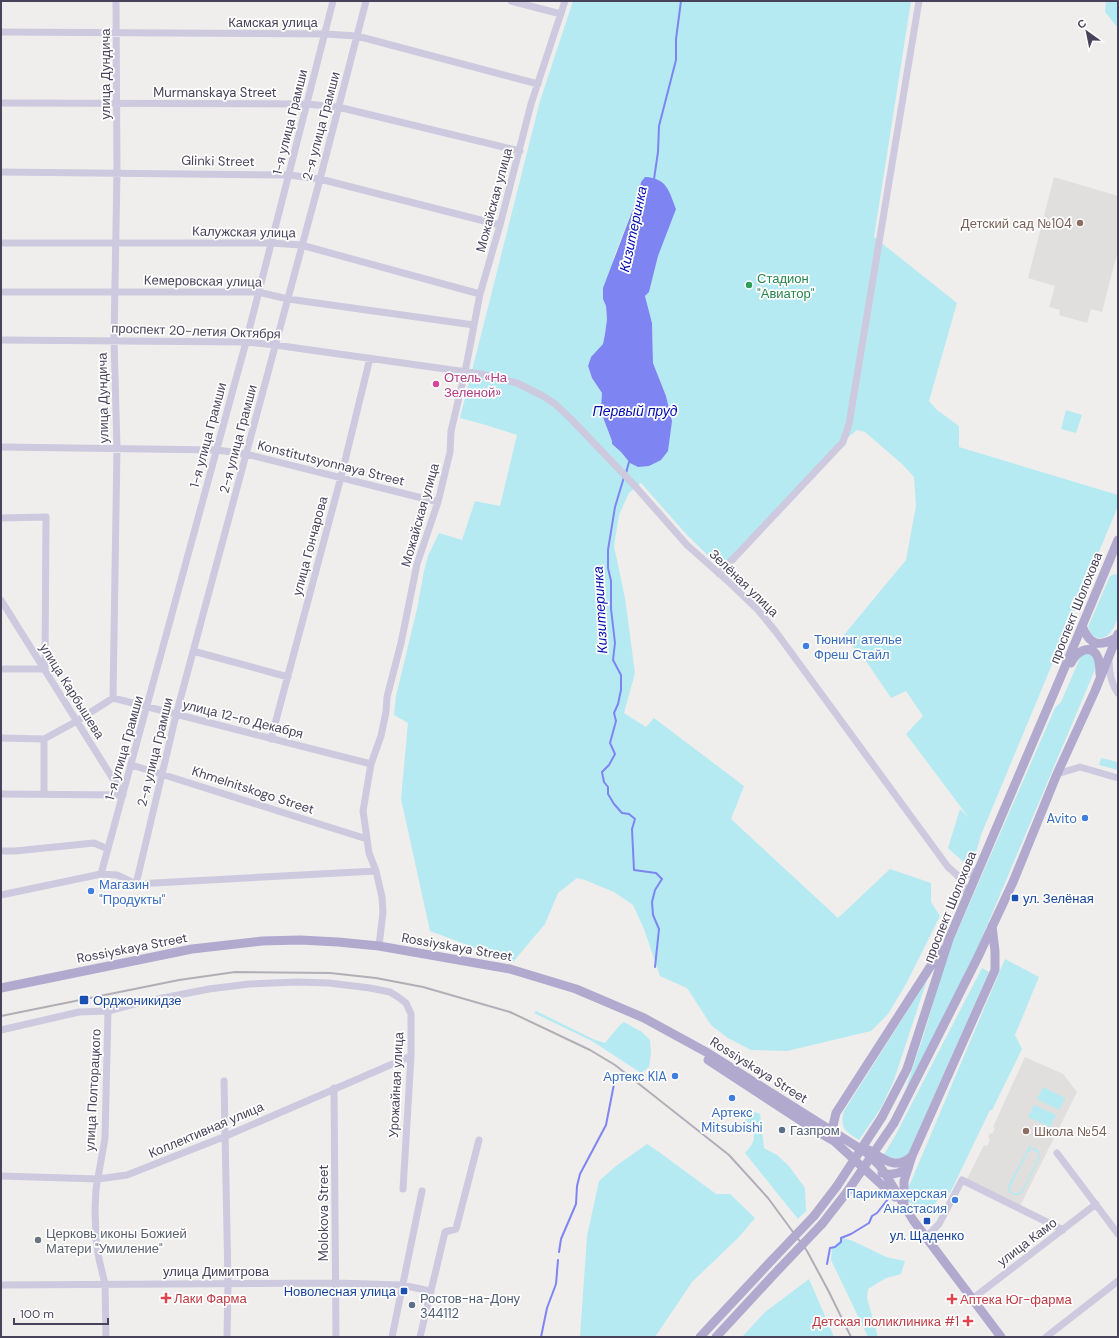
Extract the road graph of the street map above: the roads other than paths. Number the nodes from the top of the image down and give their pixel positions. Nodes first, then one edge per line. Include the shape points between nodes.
1 (116, 1) edge
2 (334, 1) edge
3 (366, 1) edge
4 (511, 1) edge
5 (565, 1) edge
6 (919, 1) edge
7 (561, 14) junction
8 (1, 32) edge
9 (117, 33) junction
10 (326, 34) junction
11 (357, 36) junction
12 (538, 84) junction
13 (1, 103) edge
14 (117, 103) junction
15 (306, 104) junction
16 (338, 107) junction
17 (520, 151) junction
18 (1, 172) edge
19 (117, 172) junction
20 (289, 175) junction
21 (320, 179) junction
22 (500, 225) junction
23 (1, 243) edge
24 (115, 243) junction
25 (271, 243) junction
26 (302, 245) junction
27 (1, 292) edge
28 (115, 292) junction
29 (258, 292) junction
30 (480, 294) junction
31 (288, 299) junction
32 (474, 324) junction
33 (1, 340) edge
34 (114, 340) junction
35 (246, 342) junction
36 (275, 345) junction
37 (370, 358) junction
38 (463, 371) junction
39 (1, 447) edge
40 (116, 448) junction
41 (217, 450) junction
42 (246, 454) junction
43 (341, 477) junction
44 (438, 502) junction
45 (1, 518) edge
46 (1118, 540) edge
47 (719, 574) junction
48 (1, 600) edge
49 (1082, 626) junction
50 (1117, 636) edge
51 (193, 651) junction
52 (1110, 654) junction
53 (1, 669) edge
54 (45, 669) junction
55 (288, 677) junction
56 (1100, 677) junction
57 (1060, 681) junction
58 (1118, 693) edge
59 (113, 698) junction
60 (147, 707) junction
61 (176, 715) junction
62 (78, 721) junction
63 (1, 738) edge
64 (44, 739) junction
65 (271, 739) junction
66 (371, 764) junction
67 (131, 765) junction
68 (161, 774) junction
69 (1057, 774) junction
70 (1118, 778) edge
71 (1, 794) edge
72 (44, 794) junction
73 (123, 795) junction
74 (367, 839) junction
75 (108, 849) junction
76 (1, 851) edge
77 (979, 868) junction
78 (376, 871) junction
79 (101, 874) junction
80 (957, 875) junction
81 (136, 884) junction
82 (1, 895) edge
83 (967, 896) junction
84 (992, 926) junction
85 (948, 939) junction
86 (379, 946) junction
87 (1, 988) edge
88 (1, 994) edge
89 (108, 1011) junction
90 (1, 1030) edge
91 (410, 1056) junction
92 (224, 1082) dead end
93 (334, 1088) junction
94 (836, 1112) junction
95 (810, 1116) junction
96 (832, 1130) junction
97 (226, 1136) junction
98 (479, 1140) dead end
99 (834, 1141) junction
100 (1057, 1153) dead end
101 (912, 1156) junction
102 (860, 1164) junction
103 (908, 1169) junction
104 (886, 1175) junction
105 (1, 1176) edge
106 (98, 1179) junction
107 (403, 1189) dead end
108 (422, 1191) dead end
109 (1096, 1204) junction
110 (904, 1206) junction
111 (1064, 1230) junction
112 (1118, 1234) edge
113 (926, 1237) junction
114 (1118, 1281) edge
115 (228, 1283) junction
116 (336, 1283) junction
117 (105, 1284) junction
118 (1, 1285) edge
119 (402, 1285) junction
120 (430, 1291) junction
121 (972, 1299) junction
122 (106, 1337) edge
123 (227, 1337) edge
124 (336, 1337) edge
125 (392, 1337) edge
126 (420, 1337) edge
127 (700, 1337) edge
128 (716, 1337) edge
129 (1001, 1337) edge
130 (1046, 1337) edge

1 - 9 street, улица Дундича
2 - 10 street, 1-я улица Грамши
3 - 11 street, 2-я улица Грамши
4 - 7 street
5 - 7 street, Можайская улица
6 - 47 street via 850,419 843,442
7 - 12 street, Можайская улица
8 - 9 street, Камская улица
9 - 10 street, Камская улица
9 - 14 street, улица Дундича
10 - 11 street, Камская улица
10 - 15 street, 1-я улица Грамши
11 - 12 street, Камская улица
11 - 16 street, 2-я улица Грамши
12 - 17 street, Можайская улица
13 - 14 street, Murmanskaya Street
14 - 15 street, Murmanskaya Street
14 - 19 street, улица Дундича
15 - 16 street, Murmanskaya Street
15 - 20 street, 1-я улица Грамши
16 - 17 street, Murmanskaya Street
16 - 21 street, 2-я улица Грамши
17 - 22 street, Можайская улица
18 - 19 street, Glinki Street
19 - 20 street, Glinki Street
19 - 24 street, улица Дундича
20 - 21 street, Glinki Street
20 - 25 street, 1-я улица Грамши
21 - 22 street, Glinki Street
21 - 26 street, 2-я улица Грамши
22 - 30 street, Можайская улица
23 - 24 street, Калужская улица
24 - 25 street, Калужская улица
24 - 28 street, улица Дундича
25 - 26 street, Калужская улица
25 - 29 street, 1-я улица Грамши
26 - 30 street, Калужская улица
26 - 31 street, 2-я улица Грамши
27 - 28 street, Кемеровская улица
28 - 29 street, Кемеровская улица
28 - 34 street, улица Дундича
29 - 31 street, Кемеровская улица
29 - 35 street, 1-я улица Грамши
30 - 32 street, Можайская улица
31 - 32 street, Кемеровская улица
31 - 36 street, 2-я улица Грамши
32 - 38 street, Можайская улица
33 - 34 street, проспект 20-летия Октября
34 - 35 street, проспект 20-летия Октября
34 - 40 street, улица Дундича
35 - 36 street, проспект 20-летия Октября
35 - 41 street, 1-я улица Грамши
36 - 37 street, проспект 20-летия Октября
36 - 42 street, 2-я улица Грамши
37 - 38 street, проспект 20-летия Октября
37 - 43 street, улица Гончарова
38 - 44 street, Можайская улица via 451,431 450,452
38 - 47 street, Зелёная улица via 517,383 555,404 635,486 687,545
39 - 40 street, Konstitutsyonnaya Street
40 - 41 street, Konstitutsyonnaya Street
40 - 59 street, улица Дундича
41 - 42 street, Konstitutsyonnaya Street
41 - 60 street, 1-я улица Грамши
42 - 43 street, Konstitutsyonnaya Street
42 - 51 street, 2-я улица Грамши
43 - 44 street, Konstitutsyonnaya Street
43 - 55 street, улица Гончарова
44 - 66 street, Можайская улица via 417,564 387,697 386,712
45 - 54 street via 46,517
46 - 49 main road, проспект Шолохова
47 - 80 street, Зелёная улица via 758,610 772,627 948,867
48 - 54 street, улица Карбышева
49 - 50 main road via 1094,644 1102,644
49 - 57 main road, проспект Шолохова
50 - 52 main road
51 - 55 street
51 - 61 street, 2-я улица Грамши
52 - 56 main road
52 - 58 street via 1109,668
53 - 54 street
54 - 62 street, улица Карбышева
55 - 65 street, улица Гончарова
56 - 57 main road via 1100,662 1096,654 1091,650 1082,650 1074,656
56 - 69 main road
57 - 77 main road, проспект Шолохова
59 - 60 street, улица 12-го Декабря
59 - 62 street
60 - 61 street, улица 12-го Декабря
60 - 67 street, 1-я улица Грамши
61 - 65 street, улица 12-го Декабря
61 - 68 street, 2-я улица Грамши
62 - 64 street
62 - 73 street, улица Карбышева
63 - 64 street
64 - 72 street
65 - 66 street, улица 12-го Декабря
66 - 74 street, Можайская улица via 363,811
67 - 68 street, Khmelnitskogo Street
67 - 73 street, 1-я улица Грамши
68 - 74 street, Khmelnitskogo Street
68 - 81 street, 2-я улица Грамши
69 - 70 street via 1080,767
69 - 84 main road via 1013,882
71 - 72 street
72 - 73 street
73 - 75 street, 1-я улица Грамши
74 - 78 street, Можайская улица via 368,853
75 - 76 street via 94,843
75 - 79 street, 1-я улица Грамши
77 - 80 street via 969,876
77 - 83 main road, проспект Шолохова
78 - 81 street
78 - 86 street, Можайская улица via 383,912
79 - 81 street via 117,875
79 - 82 street
80 - 83 street, Зелёная улица via 966,888
83 - 85 main road, проспект Шолохова
84 - 101 main road via 995,970
84 - 128 main road, bridge via 894,1124 822,1224
85 - 94 main road
85 - 127 main road, проспект Шолохова, bridge via 907,1069 882,1117 814,1216
86 - 87 main road, Rossiyskaya Street via 307,940 262,941 192,949
86 - 95 main road, Rossiyskaya Street via 510,969 590,994 644,1018 708,1053
88 - 99 main road, Rossiyskaya Street via 193,955 262,947 337,948 445,963 508,975 548,986 636,1021 705,1058
89 - 90 street via 79,1012
89 - 91 street, Урожайная улица via 209,989 249,984 329,983 370,988 390,992 406,1004 411,1014
89 - 106 street, улица Полторацкого via 105,1138
91 - 93 street, Коллективная улица
91 - 107 street, Урожайная улица
92 - 97 street
93 - 97 street, Коллективная улица
93 - 116 street, Molokova Street
94 - 95 main road via 819,1118
94 - 96 main road
94 - 101 main road via 836,1123 840,1130 889,1162 901,1164
95 - 96 main road, Rossiyskaya Street
96 - 99 main road
96 - 104 main road, Rossiyskaya Street via 867,1153
97 - 106 street, Коллективная улица via 127,1175
97 - 115 street
98 - 120 street via 456,1229 445,1232
99 - 102 main road, Rossiyskaya Street
100 - 109 street
101 - 103 main road
102 - 104 main road
102 - 110 main road
103 - 104 main road
103 - 110 main road via 904,1181
104 - 110 main road, Rossiyskaya Street
105 - 106 street, Коллективная улица
106 - 117 street, улица Полторацкого via 96,1238
108 - 119 street
109 - 111 street, улица Камо
109 - 112 street
110 - 113 main road
111 - 113 street via 962,1180 939,1224
111 - 121 street, улица Камо
113 - 121 main road
114 - 130 street
115 - 116 street, улица Димитрова
115 - 117 street, улица Димитрова
115 - 123 street
116 - 119 street, улица Димитрова
116 - 124 street, Molokova Street
117 - 118 street, улица Димитрова
117 - 122 street, улица Полторацкого
119 - 120 street, улица Димитрова
119 - 125 street
120 - 126 street
121 - 129 main road

